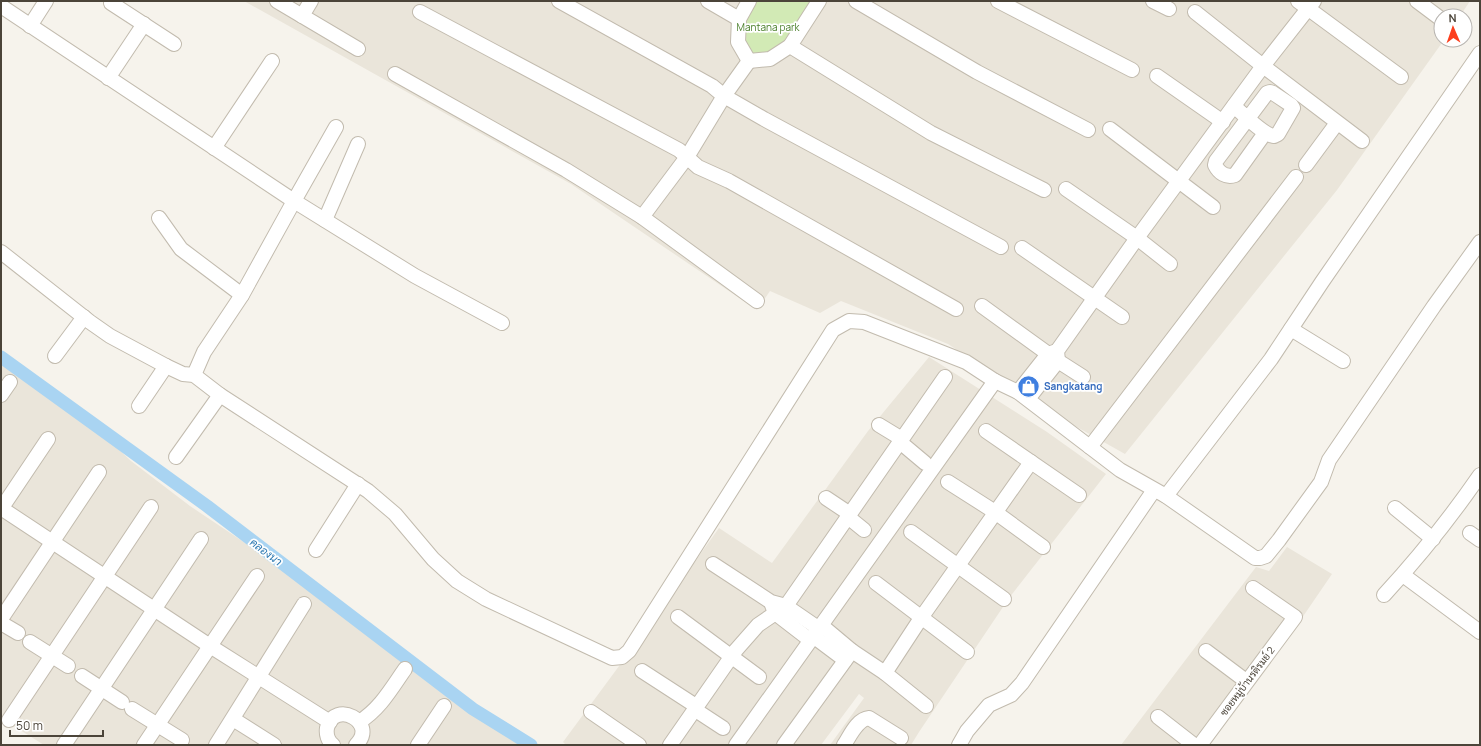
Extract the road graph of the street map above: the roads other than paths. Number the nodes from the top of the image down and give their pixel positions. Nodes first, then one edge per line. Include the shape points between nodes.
1 (46, 1) edge
2 (277, 1) edge
3 (311, 1) edge
4 (559, 1) edge
5 (708, 1) edge
6 (750, 1) edge
7 (819, 1) edge
8 (856, 1) edge
9 (998, 1) edge
10 (1153, 1) edge
11 (1417, 1) edge
12 (111, 3) dead end
13 (1307, 4) edge
14 (1, 6) edge
15 (1169, 9) dead end
16 (420, 12) dead end
17 (1195, 12) dead end
18 (1433, 13) edge
19 (302, 16) junction
20 (739, 19) junction
21 (144, 24) junction
22 (30, 26) junction
23 (174, 44) dead end
24 (790, 46) junction
25 (358, 49) dead end
26 (1480, 53) edge
27 (272, 61) dead end
28 (748, 61) junction
29 (1263, 66) junction
30 (1132, 70) dead end
31 (395, 74) dead end
32 (1157, 76) dead end
33 (1401, 77) dead end
34 (108, 78) junction
35 (724, 96) junction
36 (1234, 106) junction
37 (1249, 118) junction
38 (1223, 122) junction
39 (1337, 123) junction
40 (336, 127) dead end
41 (1110, 129) dead end
42 (1088, 130) dead end
43 (1265, 133) junction
44 (1362, 141) dead end
45 (358, 144) dead end
46 (214, 148) junction
47 (688, 157) junction
48 (1306, 165) dead end
49 (1296, 177) dead end
50 (1179, 181) junction
51 (1066, 189) dead end
52 (1044, 190) dead end
53 (294, 201) junction
54 (1213, 207) dead end
55 (642, 217) junction
56 (159, 218) dead end
57 (325, 220) junction
58 (1137, 238) junction
59 (1480, 242) edge
60 (1001, 247) dead end
61 (1022, 248) dead end
62 (1, 252) edge
63 (1170, 264) dead end
64 (242, 295) junction
65 (1095, 298) junction
66 (757, 301) dead end
67 (982, 306) dead end
68 (956, 309) dead end
69 (84, 317) junction
70 (1122, 317) dead end
71 (502, 323) dead end
72 (1291, 329) junction
73 (1054, 355) junction
74 (55, 356) dead end
75 (1343, 361) dead end
76 (166, 366) junction
77 (194, 375) junction
78 (945, 377) dead end
79 (1082, 378) dead end
80 (995, 381) junction
81 (10, 382) dead end
82 (1, 395) edge
83 (220, 395) junction
84 (1023, 395) junction
85 (139, 406) dead end
86 (880, 425) dead end
87 (986, 431) dead end
88 (48, 439) dead end
89 (901, 441) junction
90 (1090, 447) junction
91 (176, 457) dead end
92 (1031, 462) junction
93 (925, 463) dead end
94 (99, 472) dead end
95 (1480, 475) edge
96 (948, 482) dead end
97 (358, 484) junction
98 (1160, 493) junction
99 (1079, 495) dead end
100 (826, 498) dead end
101 (151, 506) dead end
102 (1395, 508) dead end
103 (1, 509) edge
104 (995, 512) junction
105 (849, 516) junction
106 (864, 530) dead end
107 (911, 532) dead end
108 (1433, 539) junction
109 (201, 540) dead end
110 (52, 542) junction
111 (1043, 547) dead end
112 (316, 550) dead end
113 (713, 564) dead end
114 (957, 566) junction
115 (1403, 575) junction
116 (104, 576) junction
117 (257, 576) dead end
118 (876, 583) dead end
119 (1253, 588) dead end
120 (1384, 595) dead end
121 (1004, 599) dead end
122 (304, 604) dead end
123 (777, 607) junction
124 (155, 609) junction
125 (678, 617) dead end
126 (920, 618) junction
127 (1, 619) edge
128 (1, 623) edge
129 (815, 632) junction
130 (1480, 632) edge
131 (18, 633) dead end
132 (30, 642) dead end
133 (210, 646) junction
134 (1206, 651) dead end
135 (967, 652) dead end
136 (51, 656) junction
137 (731, 656) junction
138 (848, 656) junction
139 (68, 666) dead end
140 (405, 669) dead end
141 (642, 671) dead end
142 (884, 673) junction
143 (82, 676) dead end
144 (259, 676) junction
145 (759, 676) dead end
146 (1246, 681) junction
147 (102, 689) junction
148 (444, 706) dead end
149 (926, 706) dead end
150 (695, 708) junction
151 (591, 712) dead end
152 (1158, 717) dead end
153 (233, 719) junction
154 (9, 720) dead end
155 (330, 722) junction
156 (359, 722) junction
157 (157, 725) junction
158 (723, 728) dead end
159 (901, 738) dead end
160 (186, 743) edge
161 (360, 744) edge
162 (64, 745) edge
163 (144, 745) edge
164 (216, 745) edge
165 (274, 745) edge
166 (333, 745) edge
167 (418, 745) edge
168 (638, 745) edge
169 (670, 745) edge
170 (736, 745) edge
171 (784, 745) edge
172 (844, 745) edge
173 (959, 745) edge
174 (1194, 745) edge
175 (1200, 745) edge

1 - 22 street
2 - 19 street
3 - 19 street
4 - 35 street via 712,86
5 - 20 street
6 - 20 street
7 - 24 street
8 - 42 street via 977,72
9 - 30 street
10 - 15 street
11 - 18 street
12 - 21 street
13 - 29 street
13 - 33 street
14 - 22 street
16 - 47 street
17 - 29 street
19 - 25 street
20 - 28 street via 738,42
21 - 23 street
21 - 34 street
22 - 34 street
24 - 28 street via 770,59
24 - 52 street via 932,134
26 - 72 street
27 - 46 street
28 - 35 street
29 - 36 street
29 - 39 street
31 - 55 street via 566,170
32 - 38 street
34 - 46 street
35 - 47 street
35 - 60 street
36 - 37 street
36 - 38 street
37 - 43 street
37 - 43 street via 1270,92 1291,105 1293,108 1278,134 1274,136
37 - 43 street via 1216,161 1215,165 1224,175 1235,175
38 - 50 street
39 - 44 street
39 - 48 street
40 - 53 street
41 - 50 street
45 - 57 street
46 - 53 street
47 - 55 street
47 - 68 street via 698,167 729,181
49 - 90 street
50 - 54 street
50 - 58 street
51 - 58 street
53 - 57 street
53 - 64 street
55 - 66 street
56 - 64 street via 181,249
57 - 71 street via 415,276
58 - 63 street
58 - 65 street
59 - 98 street via 1329,460 1321,482 1266,556 1255,558
61 - 65 street
62 - 69 street
64 - 77 street via 204,352
65 - 70 street
65 - 73 street
67 - 73 street
69 - 74 street
69 - 76 street via 110,336
72 - 75 street
72 - 98 street via 1271,359
73 - 79 street
73 - 84 street
76 - 77 street via 183,374
76 - 85 street
77 - 83 street
78 - 89 street
80 - 84 street
80 - 97 street via 966,362 864,322 849,321 833,330 629,651 622,657 612,658 486,598 457,581 433,559 395,514
80 - 129 street
81 - 82 street
83 - 91 street
83 - 97 street
84 - 90 street
86 - 89 street
87 - 92 street
88 - 103 street
89 - 93 street
89 - 105 street
90 - 98 street via 1120,470
92 - 99 street
92 - 104 street
94 - 110 street
95 - 108 street
96 - 104 street
97 - 112 street
98 - 173 street via 1022,683 1011,695 989,705
100 - 105 street
101 - 116 street
102 - 108 street
103 - 110 street
104 - 111 street
104 - 114 street
105 - 106 street
105 - 123 street
107 - 114 street
108 - 115 street
109 - 124 street
110 - 116 street
110 - 127 street
113 - 123 street
114 - 121 street
114 - 126 street
115 - 120 street
115 - 130 street
116 - 124 street
116 - 136 street
117 - 133 street
118 - 126 street
119 - 146 street, ซอยหมู่บ้านรติรมย์ 2 via 1295,617
122 - 144 street
123 - 129 street
123 - 137 street
124 - 133 street
124 - 147 street
125 - 137 street
126 - 135 street
126 - 142 street
128 - 131 street
129 - 138 street
129 - 170 street
132 - 136 street
133 - 144 street
133 - 157 street
134 - 146 street
136 - 139 street
136 - 154 street
137 - 145 street
137 - 150 street
138 - 142 street
138 - 171 street
140 - 156 street via 379,707
141 - 150 street
142 - 149 street
143 - 147 street
144 - 153 street
144 - 155 street
146 - 175 street, ซอยหมู่บ้านรติรมย์ 2
147 - 157 street
147 - 162 street
148 - 167 street
150 - 158 street
150 - 169 street
151 - 168 street
152 - 174 street
153 - 164 street
153 - 165 street
155 - 156 street via 341,714 348,714
155 - 166 street via 327,736
156 - 161 street via 362,728
157 - 160 street
157 - 163 street
159 - 172 street via 869,718 864,718

